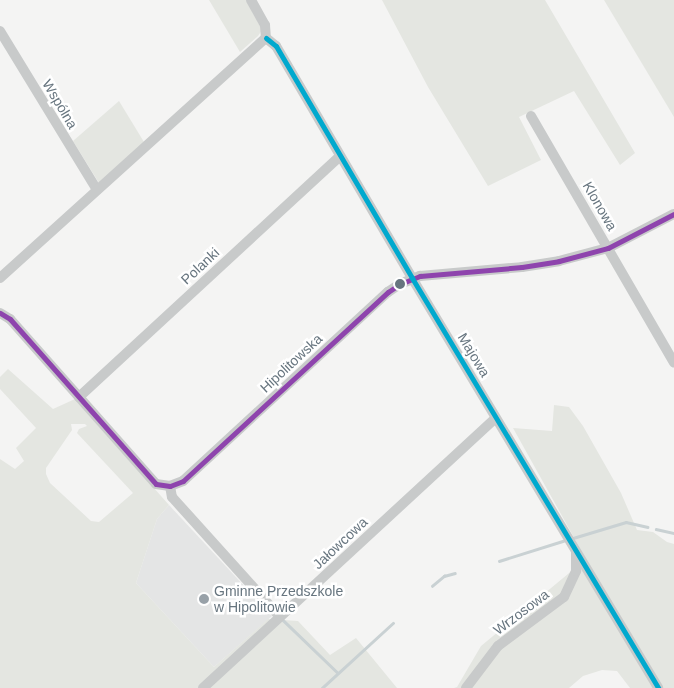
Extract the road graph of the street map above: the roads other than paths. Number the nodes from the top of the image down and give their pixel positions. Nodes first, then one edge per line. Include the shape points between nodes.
1 (251, 0) edge
2 (0, 31) edge
3 (266, 38) junction
4 (531, 116) dead end
5 (340, 156) junction
6 (98, 190) junction
7 (674, 214) edge
8 (608, 248) junction
9 (0, 278) edge
10 (412, 278) junction
11 (0, 313) edge
12 (674, 363) edge
13 (79, 397) junction
14 (496, 418) junction
15 (170, 486) junction
16 (576, 551) junction
17 (280, 617) junction
18 (203, 688) edge
19 (466, 688) edge
20 (658, 688) edge

1 - 3 street via 265,25
2 - 6 street, Wspólna
3 - 5 street, Majowa via 276,46
3 - 6 street
4 - 8 street, Klonowa
5 - 10 street, Majowa
5 - 13 street, Polanki
6 - 9 street
7 - 8 street, Hipolitowska
8 - 10 street, Hipolitowska via 522,267
8 - 12 street, Klonowa
10 - 14 street, Majowa
10 - 15 street, Hipolitowska via 388,292 183,481
11 - 13 street via 10,319
13 - 15 street via 156,484
14 - 16 street, Majowa
14 - 17 street, Jałowcowa
15 - 17 street via 172,497
16 - 19 street, Wrzosowa via 576,571 564,597 498,646
16 - 20 street, Majowa
17 - 18 street, Jałowcowa

